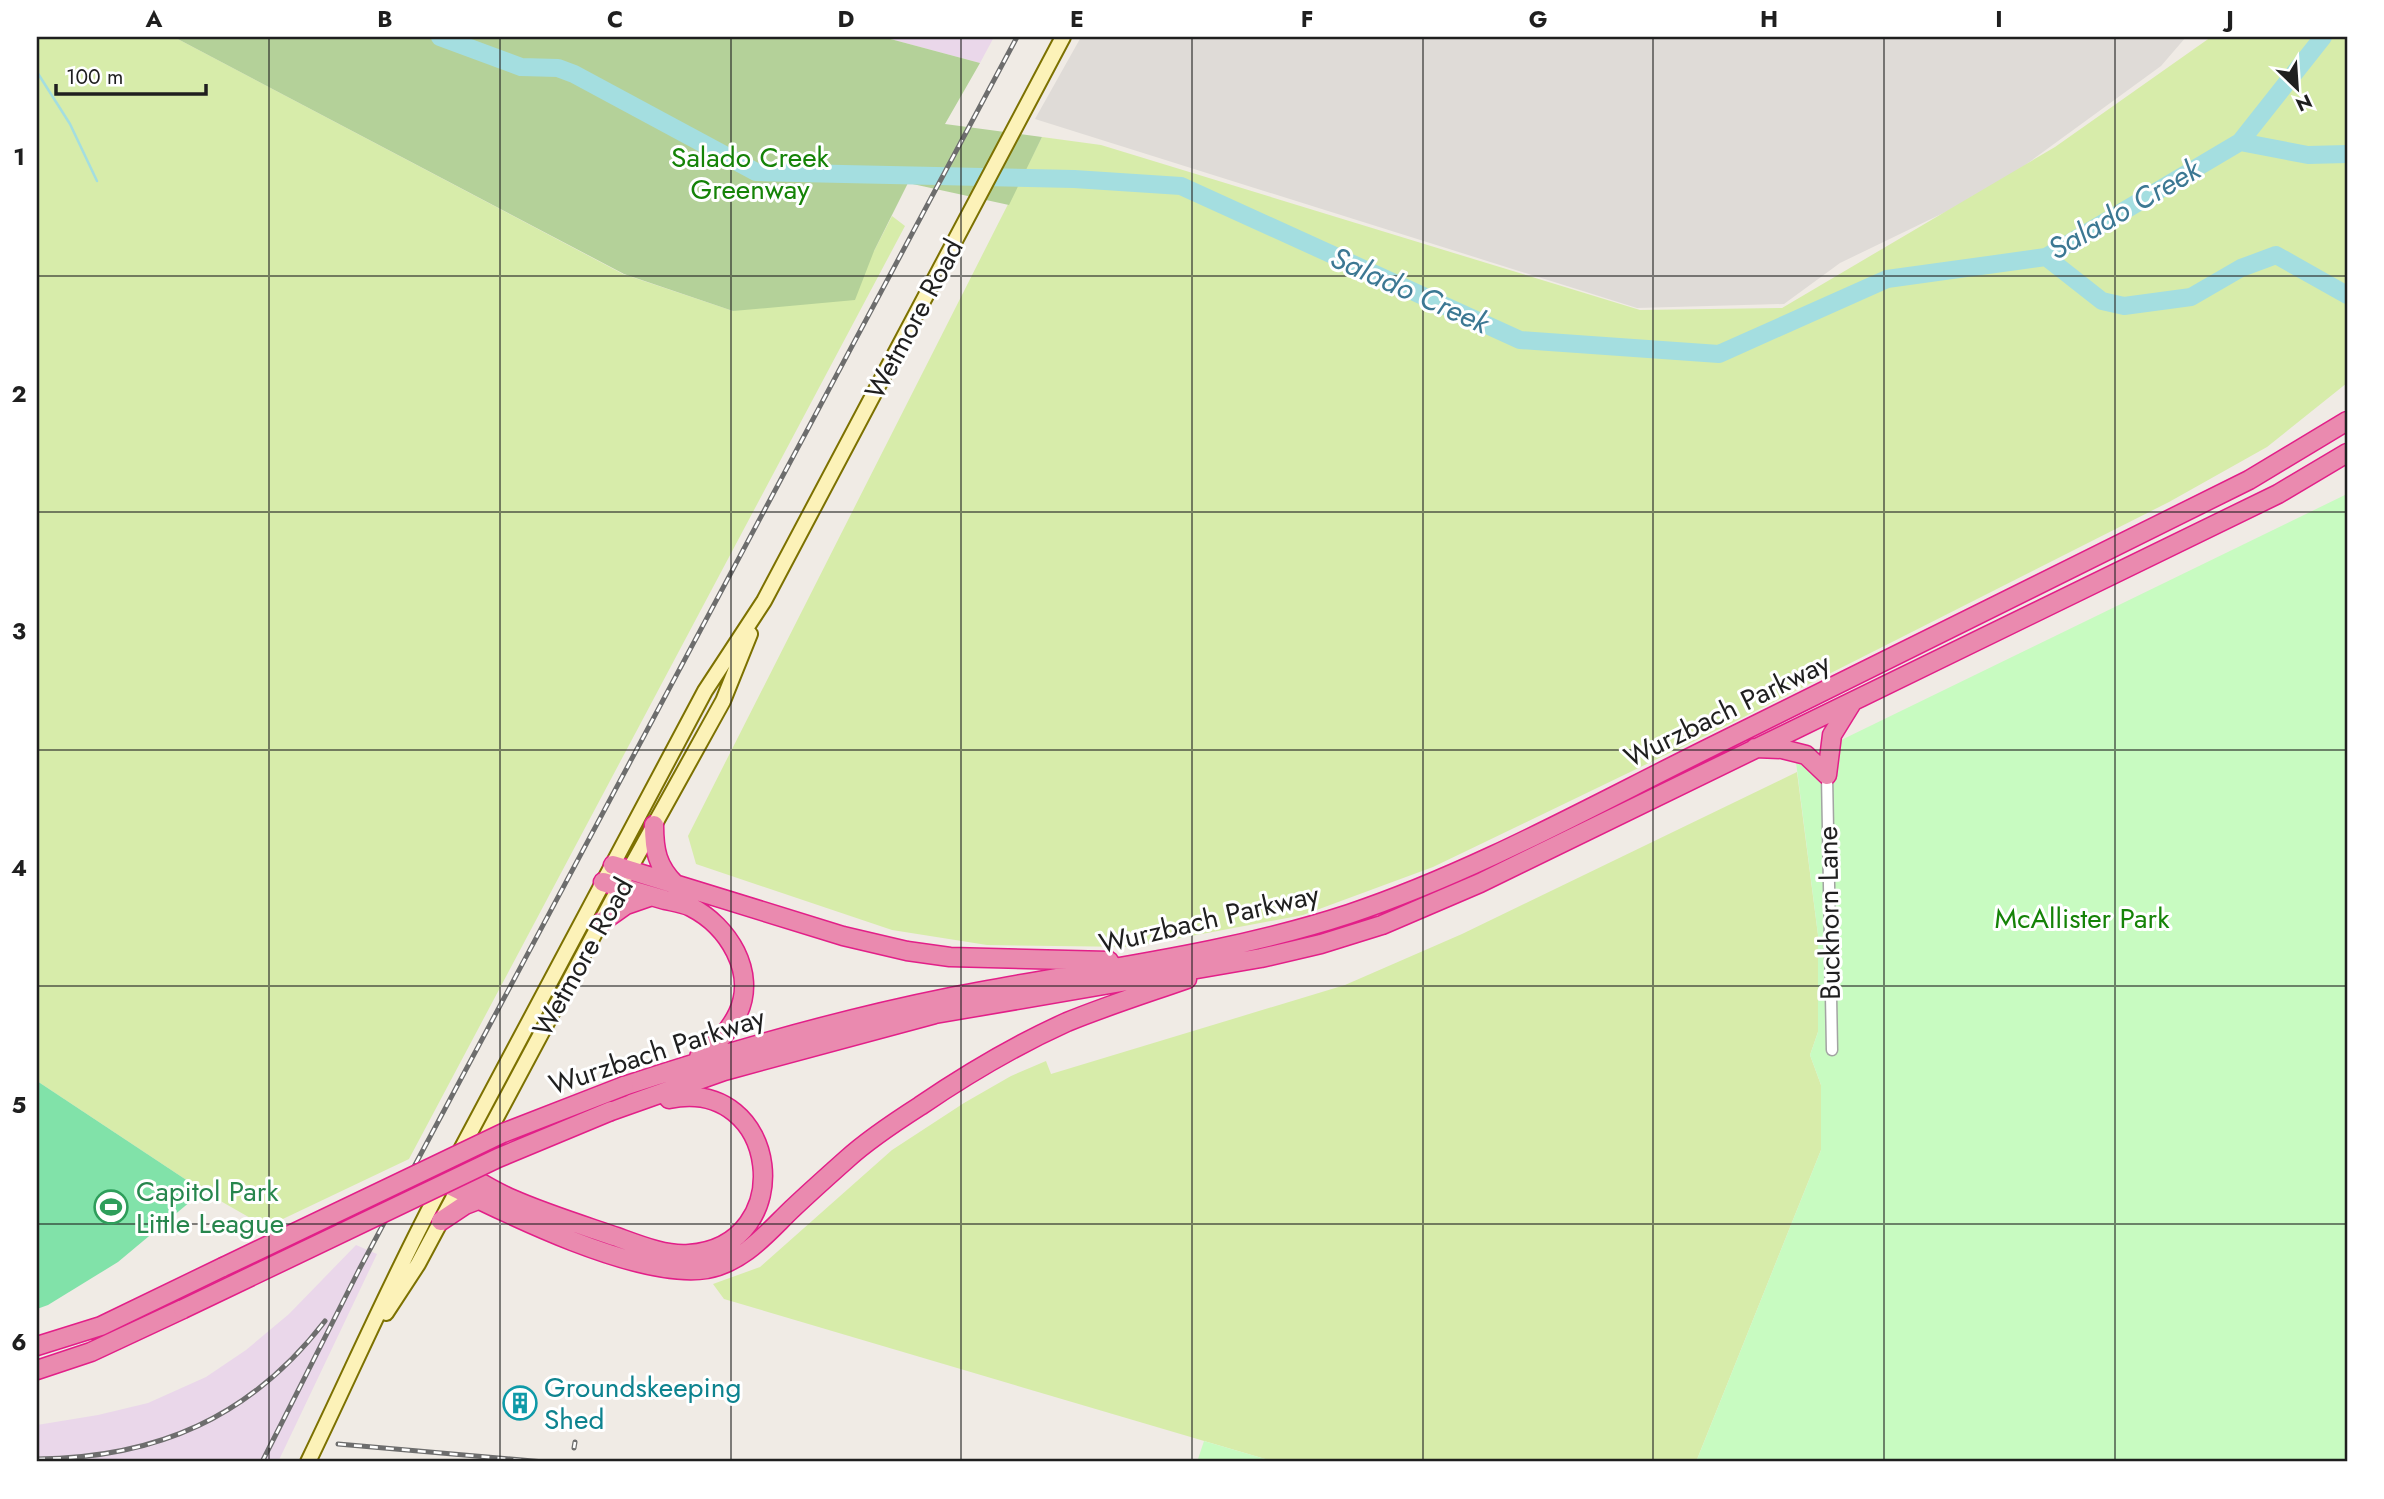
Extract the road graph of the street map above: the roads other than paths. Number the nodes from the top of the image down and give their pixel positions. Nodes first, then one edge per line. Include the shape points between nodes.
1 (1063, 37) edge
2 (2347, 421) edge
3 (2347, 453) edge
4 (764, 601) junction
5 (1855, 698) junction
6 (1755, 748) junction
7 (1828, 775) junction
8 (654, 825) junction
9 (616, 876) junction
10 (678, 886) junction
11 (652, 896) junction
12 (602, 922) junction
13 (1261, 958) junction
14 (1155, 961) junction
15 (1832, 1050) dead end
16 (688, 1065) junction
17 (611, 1111) junction
18 (484, 1139) junction
19 (454, 1178) junction
20 (504, 1195) junction
21 (478, 1200) junction
22 (440, 1221) junction
23 (366, 1342) junction
24 (37, 1346) edge
25 (37, 1370) edge
26 (308, 1462) edge

1 - 4 main road, Wetmore Road
2 - 14 highway, Wurzbach Parkway via 2249,480 1476,863 1413,891 1294,931
3 - 5 highway, Wurzbach Parkway via 2278,494
4 - 8 main road, Wetmore Road via 723,701
4 - 9 main road, Wetmore Road via 705,691
5 - 6 highway, Wurzbach Parkway
5 - 7 highway via 1832,735
6 - 7 highway via 1806,755
6 - 13 highway, Wurzbach Parkway via 1432,906 1341,938
7 - 15 street, Buckhorn Lane
8 - 9 main road, Wetmore Road
8 - 10 highway via 657,860
9 - 10 highway
9 - 11 highway
9 - 12 main road, Wetmore Road
9 - 19 main road, Wetmore Road
10 - 14 highway via 907,951 1011,960
11 - 12 highway via 626,905
11 - 16 highway via 688,906 716,924 734,948 744,975 743,999 730,1027
12 - 18 main road, Wetmore Road
13 - 17 highway, Wurzbach Parkway via 935,1014 724,1071
13 - 21 highway via 1098,1010 1009,1051 850,1156 755,1246 710,1268 680,1270 632,1260
14 - 16 highway, Wurzbach Parkway via 945,998
16 - 24 highway, Wurzbach Parkway, bridge via 503,1133 102,1326
17 - 20 highway via 687,1095 716,1100 739,1117 756,1142 764,1179 762,1196 746,1227 708,1250 679,1254 545,1213
17 - 25 highway, Wurzbach Parkway, bridge via 474,1170 91,1352
18 - 19 main road, Wetmore Road
18 - 20 highway via 485,1162
19 - 20 highway
19 - 21 highway
19 - 22 main road, Wetmore Road
19 - 23 main road, Wetmore Road via 403,1256
21 - 22 highway
22 - 23 main road, Wetmore Road via 418,1264
23 - 26 main road, Wetmore Road

